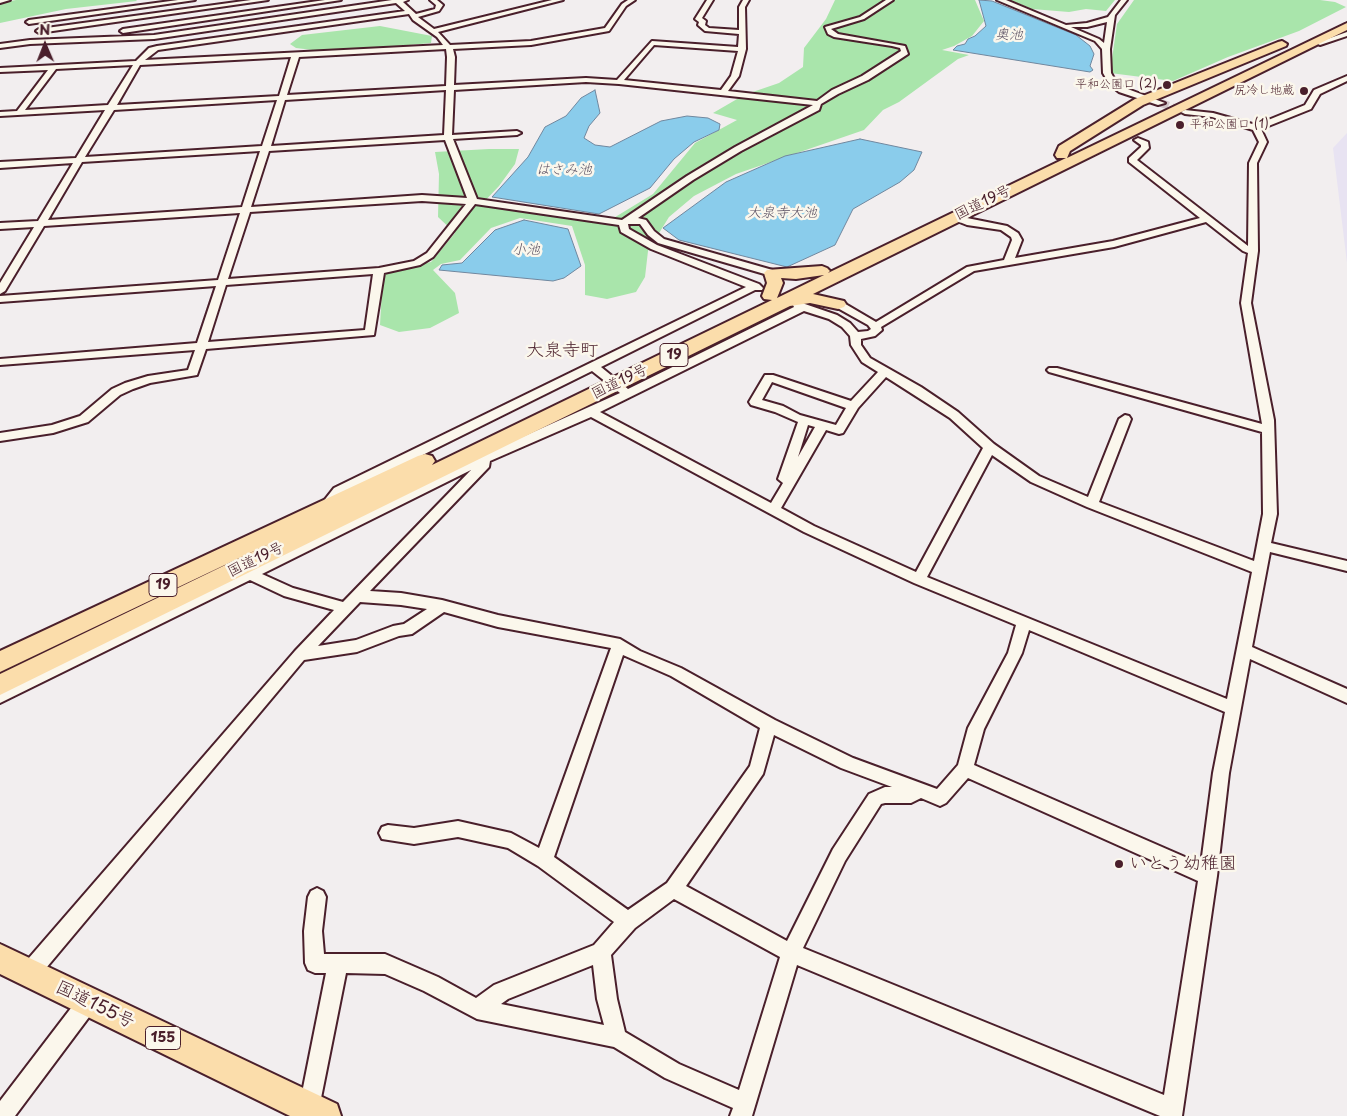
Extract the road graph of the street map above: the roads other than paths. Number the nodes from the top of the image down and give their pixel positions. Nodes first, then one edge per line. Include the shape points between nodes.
1 (7, 0) edge
2 (192, 0) edge
3 (265, 0) edge
4 (270, 0) edge
5 (338, 0) edge
6 (406, 0) edge
7 (444, 0) edge
8 (560, 0) edge
9 (632, 0) edge
10 (710, 0) edge
11 (746, 0) edge
12 (890, 0) edge
13 (1000, 0) edge
14 (1124, 0) edge
15 (0, 1) edge
16 (397, 1) edge
17 (435, 1) edge
18 (142, 3) edge
19 (275, 9) junction
20 (412, 14) junction
21 (147, 16) junction
22 (1347, 18) edge
23 (281, 19) junction
24 (1110, 19) junction
25 (1062, 25) junction
26 (1347, 26) edge
27 (151, 27) junction
28 (287, 29) junction
29 (39, 31) junction
30 (434, 31) junction
31 (742, 32) junction
32 (1347, 34) edge
33 (154, 37) junction
34 (1317, 39) junction
35 (46, 42) junction
36 (0, 46) edge
37 (448, 46) junction
38 (157, 48) junction
39 (742, 49) junction
40 (1106, 49) junction
41 (296, 54) junction
42 (138, 63) junction
43 (54, 67) junction
44 (0, 70) edge
45 (1347, 78) edge
46 (619, 82) junction
47 (450, 88) junction
48 (723, 93) junction
49 (282, 98) junction
50 (1145, 99) junction
51 (818, 103) junction
52 (1161, 103) tunnel mouth
53 (111, 107) junction
54 (19, 113) junction
55 (0, 114) edge
56 (1200, 114) junction
57 (1184, 117) tunnel mouth
58 (1256, 128) junction
59 (1165, 129) dead end
60 (517, 133) dead end
61 (448, 137) junction
62 (1138, 140) junction
63 (265, 148) junction
64 (1067, 158) junction
65 (79, 160) junction
66 (0, 165) edge
67 (473, 201) junction
68 (246, 210) junction
69 (955, 217) junction
70 (1207, 219) junction
71 (625, 222) junction
72 (40, 224) junction
73 (0, 226) edge
74 (1253, 251) junction
75 (1008, 263) junction
76 (379, 271) junction
77 (772, 273) junction
78 (827, 274) junction
79 (222, 283) junction
80 (0, 292) edge
81 (778, 297) junction
82 (0, 299) edge
83 (838, 304) junction
84 (874, 326) junction
85 (855, 336) junction
86 (202, 346) junction
87 (0, 362) edge
88 (1053, 370) dead end
89 (884, 372) junction
90 (610, 380) junction
91 (853, 406) junction
92 (591, 412) junction
93 (1125, 419) dead end
94 (804, 421) junction
95 (822, 426) junction
96 (1268, 430) junction
97 (0, 437) edge
98 (990, 447) junction
99 (484, 459) junction
100 (1092, 504) junction
101 (773, 511) junction
102 (1264, 546) junction
103 (1347, 566) edge
104 (1260, 569) junction
105 (250, 574) junction
106 (919, 579) junction
107 (357, 596) junction
108 (442, 606) junction
109 (345, 608) junction
110 (1024, 622) junction
111 (619, 646) junction
112 (1244, 650) junction
113 (300, 655) junction
114 (0, 662) edge
115 (0, 685) edge
116 (0, 696) edge
117 (1347, 696) edge
118 (1233, 708) junction
119 (770, 726) junction
120 (965, 769) junction
121 (921, 790) junction
122 (388, 833) dead end
123 (544, 860) junction
124 (1208, 876) junction
125 (673, 889) junction
126 (317, 897) dead end
127 (628, 921) junction
128 (601, 952) junction
129 (791, 953) junction
130 (0, 959) edge
131 (338, 963) junction
132 (29, 973) junction
133 (88, 1002) junction
134 (477, 1009) junction
135 (617, 1038) junction
136 (743, 1110) edge
137 (317, 1112) edge
138 (1172, 1113) edge
139 (2, 1116) edge

1 - 15 street
2 - 18 street
3 - 21 street
4 - 19 street
5 - 19 street
6 - 16 street
7 - 17 street
8 - 30 street
9 - 37 street via 624,5 610,27 599,32 531,43
10 - 31 street via 698,19 703,21 701,25 707,30
11 - 31 street via 742,7
12 - 51 street via 862,18 827,28 836,36 892,44 903,47 905,52
13 - 25 street
14 - 24 street
16 - 20 street
16 - 23 street
17 - 20 street via 440,5 437,10
18 - 21 street
18 - 29 street via 27,20
19 - 23 street
19 - 27 street
20 - 28 street
20 - 30 street
21 - 27 street
21 - 29 street
22 - 34 highway, 国道19号 / 19
23 - 28 street
23 - 33 street
24 - 25 street via 1087,25
24 - 40 street
25 - 40 street via 1092,37
26 - 34 highway, 国道19号 / 19
27 - 33 street
27 - 35 street
28 - 38 street
29 - 35 street
30 - 37 street
31 - 39 street
32 - 34 street
33 - 35 street
33 - 38 street
34 - 50 highway via 1302,36
34 - 56 highway
34 - 64 highway, 国道19号 / 19
35 - 36 street
37 - 41 street
37 - 47 street
38 - 42 street
39 - 46 street via 652,43
39 - 48 street via 735,76
40 - 50 street via 1108,77 1113,84
41 - 42 street
41 - 49 street
42 - 43 street
42 - 53 street
43 - 44 street
43 - 54 street
45 - 58 street via 1317,92 1308,108
46 - 47 street via 586,80
46 - 48 street
47 - 49 street
47 - 61 street
48 - 51 street
49 - 53 street
49 - 63 street
50 - 52 street
50 - 64 highway via 1064,149
51 - 71 street via 816,108 690,178
53 - 54 street
53 - 65 street
54 - 55 street
56 - 57 highway
56 - 58 street
58 - 74 street via 1263,142 1253,163
59 - 62 highway
60 - 61 street
61 - 63 street
61 - 67 street
62 - 64 highway via 1084,159
62 - 70 street via 1145,144 1145,148 1132,160
63 - 65 street
63 - 68 street
64 - 69 highway, 国道19号 / 19
64 - 78 highway, 国道19号 / 19
65 - 66 street
65 - 72 street
67 - 68 street via 422,198
67 - 71 street
67 - 76 street via 430,255 417,263
68 - 72 street
68 - 79 street
69 - 75 street via 970,223 1004,228 1015,234 1017,240
69 - 78 highway, 国道19号 / 19
70 - 74 street
70 - 75 street via 1114,244
71 - 77 street via 643,222 661,241
71 - 81 street via 624,230 654,247
72 - 73 street
72 - 80 street
74 - 96 street via 1246,303
75 - 84 street via 971,269
76 - 79 street
76 - 86 street via 370,333
77 - 78 highway
77 - 81 highway
78 - 81 highway, 国道19号 / 19
78 - 83 highway via 829,292
79 - 82 street
79 - 86 street
81 - 83 highway via 810,298
81 - 85 street via 833,317
81 - 90 highway, 国道19号 / 19
81 - 90 street
83 - 84 street
84 - 85 street via 877,330 871,334
85 - 89 street via 856,345 866,360
86 - 87 street
86 - 97 street via 194,373 129,386 116,392 84,419 53,429
88 - 96 street
89 - 91 street
89 - 98 street via 954,415
90 - 92 street
90 - 114 highway, 国道19号 / 19 via 326,507
90 - 115 highway, 国道19号 / 19
91 - 94 street via 769,377 755,402
91 - 95 street via 839,430
92 - 99 street
92 - 101 street
93 - 100 street
94 - 95 street
94 - 101 street
95 - 101 street
96 - 102 street via 1270,514
98 - 100 street via 1035,479
98 - 106 street
99 - 105 street
99 - 107 street via 485,464
100 - 104 street
101 - 106 street
102 - 103 street
102 - 104 street
104 - 112 street
105 - 109 street via 289,592
105 - 116 street
106 - 110 street
107 - 108 street
107 - 109 street
108 - 111 street
108 - 113 street via 407,630 398,630 357,646
109 - 113 street
110 - 118 street
110 - 120 street via 1016,653 976,728
111 - 119 street via 676,672
111 - 123 street
112 - 117 street
112 - 118 street
113 - 132 street
118 - 124 street
119 - 121 street via 848,763
119 - 125 street via 757,769
120 - 121 street via 940,798
120 - 124 street
121 - 129 street via 911,795 875,798 838,855
122 - 123 street via 414,836 458,829 511,841
123 - 127 street
124 - 138 street
125 - 127 street
125 - 129 street
126 - 131 street via 313,931 315,963
127 - 128 street
128 - 134 street via 501,992
128 - 135 street via 607,999
129 - 136 street
129 - 138 street
130 - 132 highway, 国道155号 / 155
131 - 134 street via 385,964
131 - 137 street
132 - 133 highway, 国道155号 / 155
133 - 137 highway, 国道155号 / 155
133 - 139 street
134 - 135 street
135 - 136 street

